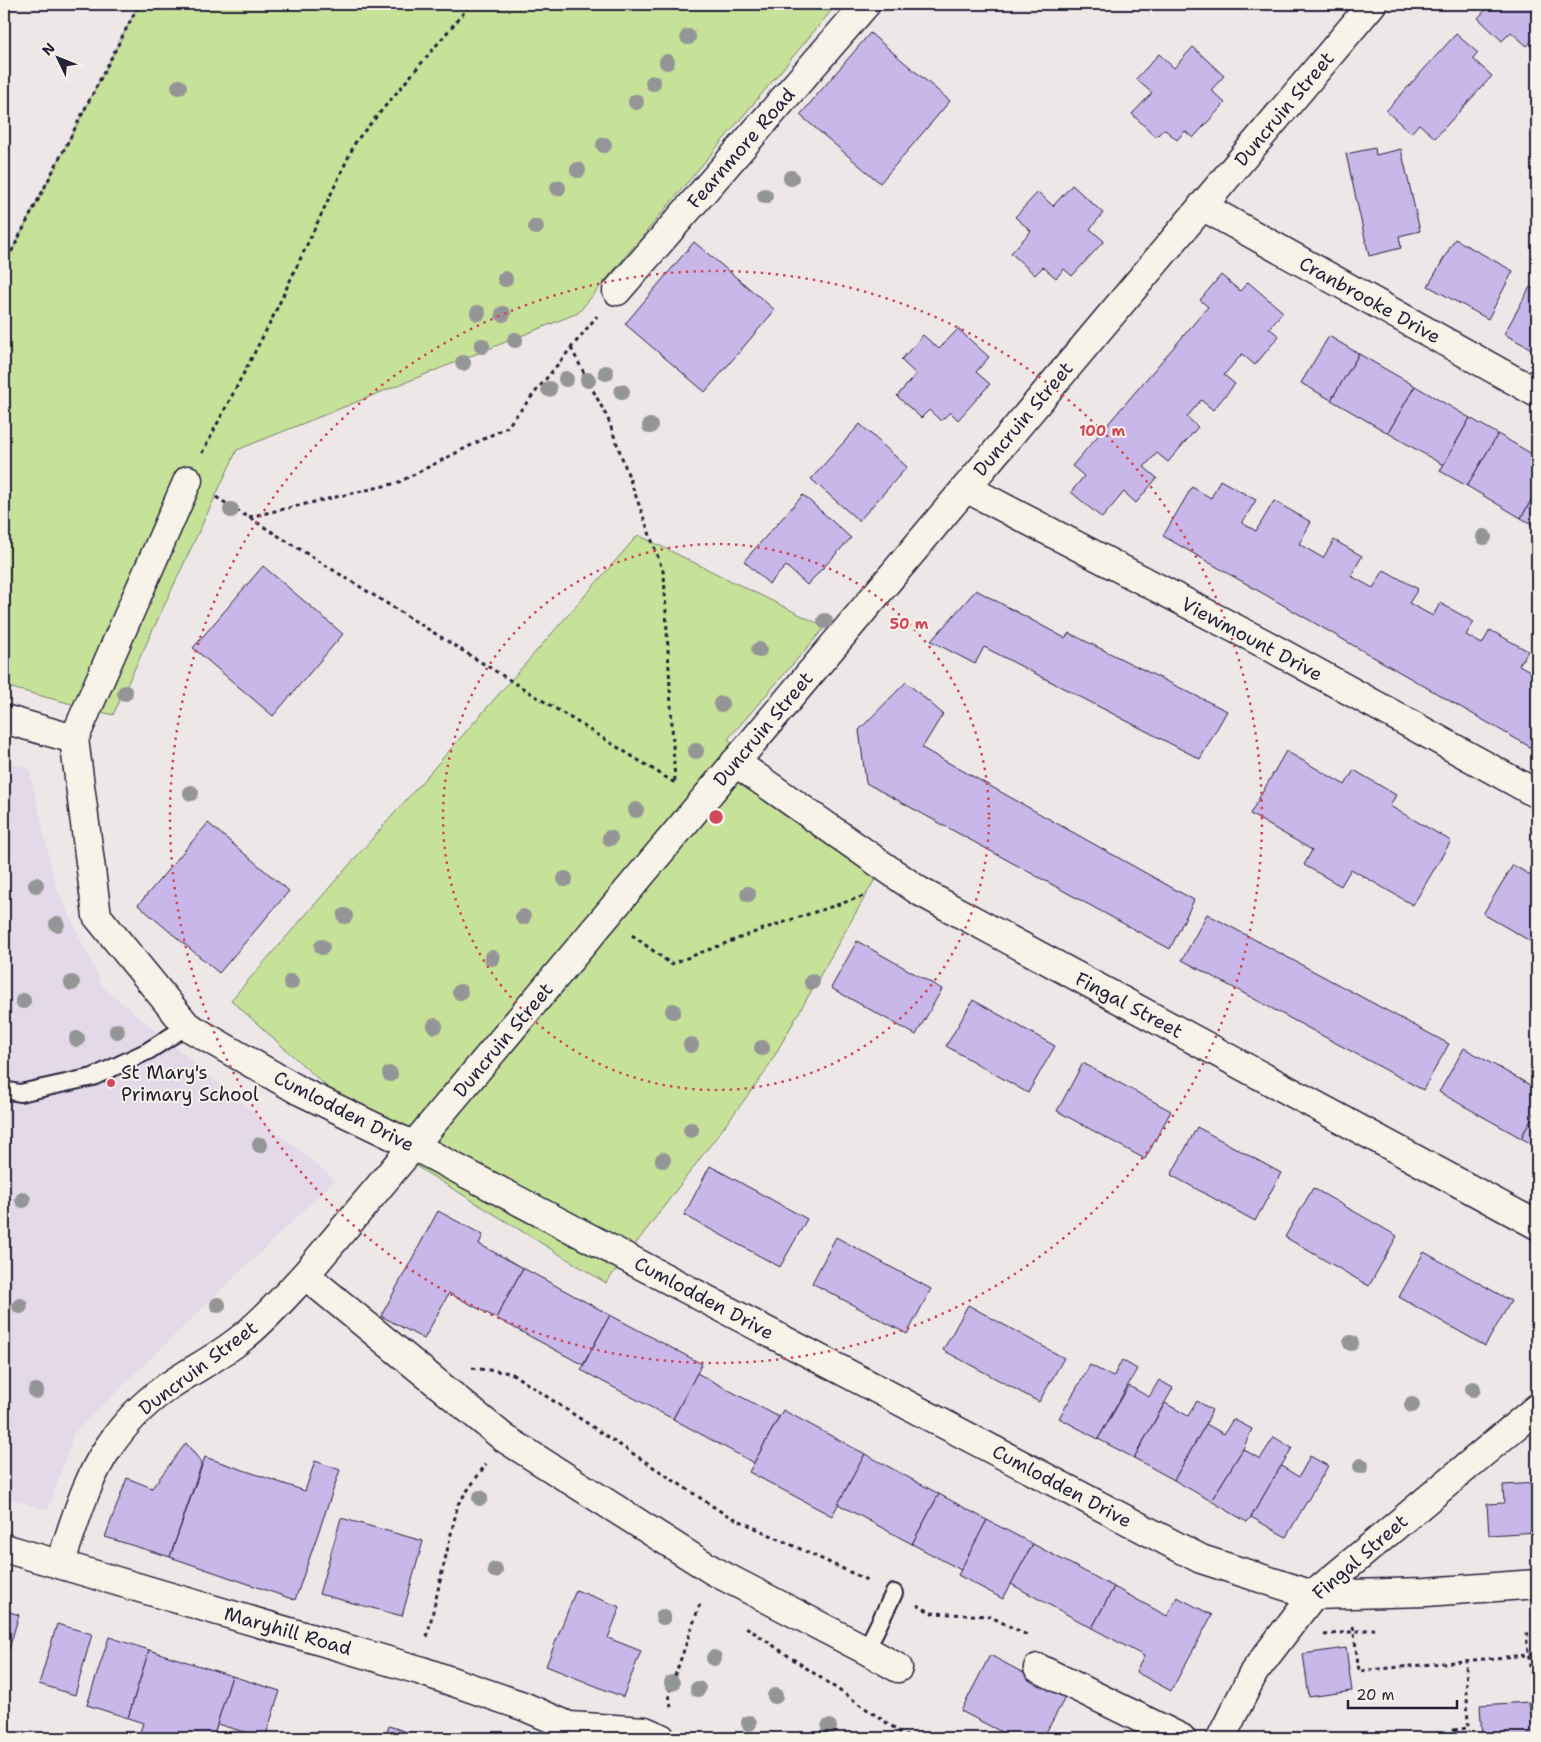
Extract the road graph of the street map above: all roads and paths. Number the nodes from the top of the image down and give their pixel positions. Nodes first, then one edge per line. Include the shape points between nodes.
1 (139, 4) edge
2 (471, 4) edge
3 (866, 4) edge
4 (1372, 4) edge
5 (1202, 206) junction
6 (4, 266) edge
7 (617, 292) joint
8 (571, 348) junction
9 (1537, 393) edge
10 (188, 480) junction
11 (966, 488) junction
12 (248, 518) junction
13 (4, 719) edge
14 (74, 739) junction
15 (735, 762) junction
16 (675, 782) junction
17 (1537, 794) edge
18 (704, 800) junction
19 (906, 882) junction
20 (606, 916) junction
21 (187, 1026) junction
22 (4, 1090) edge
23 (414, 1146) junction
24 (1537, 1225) edge
25 (305, 1275) junction
26 (464, 1366) dead end
27 (1537, 1408) edge
28 (504, 1438) junction
29 (4, 1548) edge
30 (60, 1564) junction
31 (712, 1570) junction
32 (1537, 1584) edge
33 (894, 1593) junction
34 (1350, 1594) junction
35 (1313, 1595) junction
36 (742, 1621) dead end
37 (1383, 1628) dead end
38 (1354, 1631) junction
39 (1537, 1633) edge
40 (1033, 1638) dead end
41 (1278, 1642) junction
42 (866, 1650) junction
43 (1537, 1654) edge
44 (1466, 1660) junction
45 (898, 1668) dead end
46 (1038, 1668) dead end
47 (419, 1670) junction
48 (1537, 1706) edge
49 (672, 1712) dead end
50 (575, 1732) edge
51 (661, 1738) edge
52 (909, 1738) edge
53 (1181, 1738) edge
54 (1221, 1738) edge
55 (1455, 1738) edge

1 - 6 path
2 - 10 path via 356,140 271,321
3 - 7 street, Fearnmore Road
4 - 5 street, Duncruin Street
5 - 9 street, Cranbrooke Drive
5 - 11 street, Duncruin Street
7 - 8 path
8 - 12 path via 507,427 397,483
8 - 16 path via 608,419 664,574
10 - 12 path
10 - 14 street
11 - 15 street, Duncruin Street
11 - 17 street, Viewmount Drive via 1265,644
12 - 16 path
13 - 14 street
14 - 21 street, Cumlodden Drive via 97,916
15 - 18 street, Duncruin Street
15 - 19 street, Fingal Street
16 - 18 path
18 - 20 street, Duncruin Street
19 - 20 path via 766,928 671,964
19 - 24 street, Fingal Street
20 - 23 street, Duncruin Street
21 - 22 lane via 93,1077 20,1093
21 - 23 street, Cumlodden Drive via 300,1091
23 - 25 street, Duncruin Street
23 - 35 street, Cumlodden Drive via 1201,1559
25 - 28 street
25 - 30 street, Duncruin Street via 243,1338 164,1389 121,1431 92,1474
26 - 33 path via 510,1373 723,1513
27 - 35 street, Fingal Street
28 - 31 street
28 - 47 path via 458,1504
29 - 30 street, Maryhill Road
30 - 47 street, Maryhill Road
31 - 42 street
31 - 49 path via 669,1693
32 - 34 street, Cumlodden Drive
33 - 40 path via 932,1613 989,1616
33 - 42 lane
34 - 35 street, Cumlodden Drive
34 - 38 path
35 - 41 street, Fingal Street
36 - 52 path via 747,1629
37 - 38 path
38 - 41 path
38 - 44 path via 1359,1671
39 - 48 path, bridge via 1526,1635
41 - 54 street, Fingal Street via 1254,1672
42 - 45 street
43 - 44 path
44 - 55 path via 1468,1728 1454,1730
46 - 53 street
47 - 50 street, Maryhill Road via 524,1706
50 - 51 street, Maryhill Road via 645,1731

